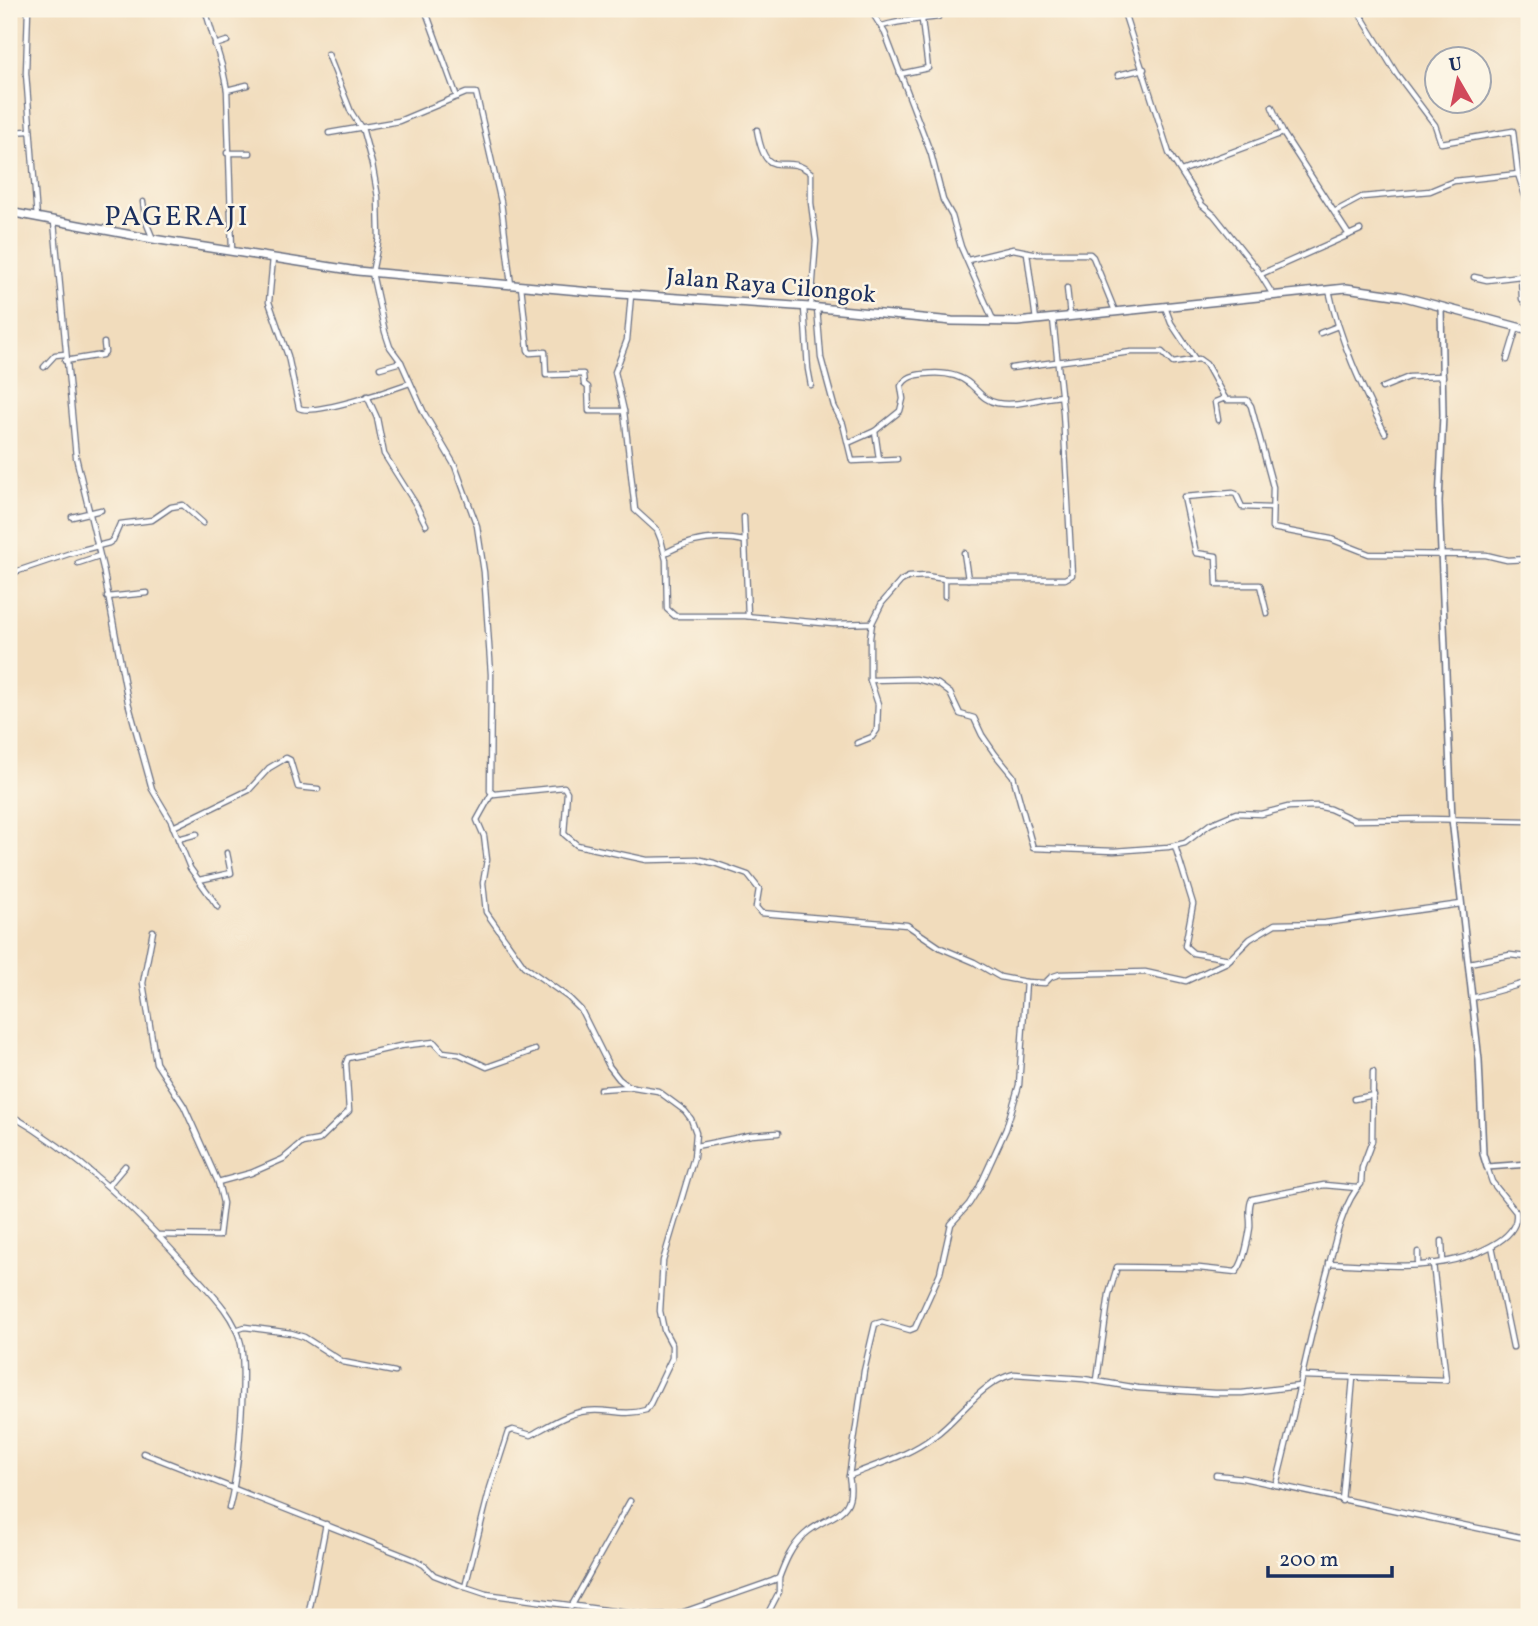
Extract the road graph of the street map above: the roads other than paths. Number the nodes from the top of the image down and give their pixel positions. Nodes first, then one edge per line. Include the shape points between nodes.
1 (28, 9) edge
2 (205, 9) edge
3 (425, 9) edge
4 (870, 9) edge
5 (1123, 9) edge
6 (1357, 9) edge
7 (938, 18) dead end
8 (922, 20) junction
9 (882, 26) junction
10 (227, 41) dead end
11 (215, 45) junction
12 (328, 54) dead end
13 (1144, 69) junction
14 (900, 74) junction
15 (1118, 75) dead end
16 (247, 85) dead end
17 (227, 90) junction
18 (457, 97) junction
19 (1272, 107) dead end
20 (362, 128) junction
21 (757, 130) dead end
22 (30, 131) junction
23 (9, 132) edge
24 (329, 133) dead end
25 (1283, 133) junction
26 (228, 153) junction
27 (250, 153) dead end
28 (1181, 171) junction
29 (1518, 174) junction
30 (143, 202) dead end
31 (1529, 208) edge
32 (1336, 211) junction
33 (9, 212) edge
34 (37, 219) junction
35 (54, 222) junction
36 (1360, 230) dead end
37 (1349, 234) junction
38 (153, 239) junction
39 (232, 252) junction
40 (1027, 253) junction
41 (273, 258) junction
42 (968, 260) junction
43 (372, 273) junction
44 (1261, 274) junction
45 (1529, 275) edge
46 (1521, 276) junction
47 (1474, 277) dead end
48 (511, 285) junction
49 (521, 286) junction
50 (1067, 288) dead end
51 (1329, 290) junction
52 (631, 295) junction
53 (1273, 295) junction
54 (1526, 304) dead end
55 (1441, 306) junction
56 (811, 307) junction
57 (1165, 307) junction
58 (1115, 312) junction
59 (1070, 317) junction
60 (1053, 319) junction
61 (1036, 320) junction
62 (994, 323) junction
63 (1338, 326) junction
64 (1517, 327) junction
65 (1529, 330) edge
66 (1320, 333) dead end
67 (104, 343) dead end
68 (65, 354) junction
69 (1195, 359) junction
70 (1507, 360) dead end
71 (65, 361) junction
72 (1058, 361) junction
73 (401, 362) junction
74 (44, 368) dead end
75 (380, 368) dead end
76 (1011, 368) dead end
77 (1443, 376) junction
78 (410, 383) junction
79 (811, 385) dead end
80 (1382, 388) dead end
81 (367, 396) junction
82 (1062, 396) junction
83 (1225, 398) junction
84 (624, 411) junction
85 (1218, 420) dead end
86 (875, 430) junction
87 (1385, 433) dead end
88 (848, 443) junction
89 (879, 459) junction
90 (897, 459) dead end
91 (1271, 508) junction
92 (101, 510) dead end
93 (88, 513) junction
94 (72, 517) dead end
95 (744, 517) dead end
96 (203, 523) dead end
97 (426, 525) dead end
98 (745, 541) junction
99 (97, 546) junction
100 (665, 553) junction
101 (964, 554) dead end
102 (1441, 554) junction
103 (99, 556) junction
104 (1529, 559) edge
105 (78, 563) dead end
106 (9, 574) edge
107 (945, 579) junction
108 (968, 579) junction
109 (147, 593) dead end
110 (945, 596) dead end
111 (107, 597) junction
112 (1267, 614) dead end
113 (748, 616) junction
114 (872, 623) junction
115 (870, 680) junction
116 (857, 743) dead end
117 (318, 789) dead end
118 (492, 793) junction
119 (1452, 819) junction
120 (1529, 821) edge
121 (173, 827) junction
122 (197, 834) dead end
123 (178, 839) junction
124 (1175, 846) junction
125 (227, 853) dead end
126 (199, 880) junction
127 (1461, 904) junction
128 (218, 907) dead end
129 (153, 932) dead end
130 (1527, 957) dead end
131 (1230, 959) junction
132 (1469, 963) junction
133 (1026, 982) junction
134 (1529, 982) edge
135 (1472, 998) junction
136 (535, 1050) dead end
137 (1373, 1072) dead end
138 (631, 1087) junction
139 (600, 1089) dead end
140 (1374, 1095) junction
141 (1354, 1099) dead end
142 (9, 1114) edge
143 (778, 1133) dead end
144 (696, 1146) junction
145 (1529, 1164) edge
146 (125, 1166) dead end
147 (1487, 1167) junction
148 (218, 1182) junction
149 (108, 1186) junction
150 (1358, 1188) junction
151 (159, 1235) junction
152 (1442, 1241) dead end
153 (1492, 1246) junction
154 (1418, 1252) dead end
155 (1443, 1262) junction
156 (1329, 1263) junction
157 (1433, 1263) junction
158 (1418, 1264) junction
159 (236, 1330) junction
160 (1513, 1347) dead end
161 (395, 1372) dead end
162 (1301, 1376) junction
163 (1353, 1378) junction
164 (1097, 1380) junction
165 (1300, 1386) junction
166 (143, 1453) dead end
167 (1216, 1475) dead end
168 (849, 1476) junction
169 (1276, 1485) junction
170 (234, 1490) junction
171 (630, 1501) dead end
172 (1342, 1501) junction
173 (229, 1508) dead end
174 (327, 1524) junction
175 (1529, 1539) edge
176 (779, 1578) junction
177 (466, 1587) junction
178 (571, 1607) junction
179 (308, 1617) edge
180 (766, 1617) edge

1 - 22 street
2 - 11 street
3 - 18 street
4 - 9 street
5 - 13 street
6 - 29 street via 1435,125 1441,143 1513,131
7 - 8 street
8 - 9 street via 903,19
8 - 14 street via 928,68
9 - 14 street
10 - 11 street
11 - 17 street
12 - 20 street
13 - 15 street
13 - 28 street via 1170,153
14 - 42 street
16 - 17 street
17 - 26 street
18 - 20 street via 399,121
18 - 48 street via 473,92 479,97 501,202
19 - 25 street
20 - 24 street
20 - 43 street via 378,197 379,238
21 - 56 street via 762,154 769,161 811,173 816,241
22 - 23 street
22 - 34 street
25 - 28 street
25 - 32 street
26 - 27 street
26 - 39 street
28 - 44 street via 1202,205
29 - 31 street
29 - 32 street via 1454,181 1430,191 1362,197
30 - 38 street
32 - 37 street
33 - 34 highway, Jalan Raya Cilongok
34 - 35 highway, Jalan Raya Cilongok
35 - 38 highway, Jalan Raya Cilongok
35 - 68 street
36 - 37 street
37 - 44 street
38 - 39 highway, Jalan Raya Cilongok
39 - 41 highway, Jalan Raya Cilongok
40 - 42 street via 1013,249
40 - 58 street via 1091,255
40 - 61 street
41 - 43 highway, Jalan Raya Cilongok
41 - 81 street via 269,302 288,356 299,408 309,410
42 - 62 street
43 - 48 highway, Jalan Raya Cilongok
43 - 73 street via 385,332
44 - 53 street
45 - 46 street
46 - 47 street
46 - 54 street via 1522,302
48 - 49 highway, Jalan Raya Cilongok
49 - 52 highway, Jalan Raya Cilongok
49 - 84 street via 528,350 545,352 546,375 583,374 589,411
50 - 59 street
51 - 53 highway, Jalan Raya Cilongok
51 - 55 highway, Jalan Raya Cilongok via 1361,289
51 - 63 street
52 - 56 highway, Jalan Raya Cilongok
52 - 84 street via 627,340 615,372
53 - 57 highway, Jalan Raya Cilongok
55 - 64 highway, Jalan Raya Cilongok
55 - 77 street
56 - 62 highway, Jalan Raya Cilongok
56 - 79 street via 807,365
56 - 88 street via 831,397
57 - 58 highway, Jalan Raya Cilongok
57 - 69 street
58 - 59 highway, Jalan Raya Cilongok
59 - 60 highway, Jalan Raya Cilongok
60 - 61 highway, Jalan Raya Cilongok
60 - 72 street
61 - 62 highway, Jalan Raya Cilongok
63 - 66 street
63 - 87 street
64 - 65 highway, Jalan Raya Cilongok
64 - 70 street
67 - 71 street via 102,355
68 - 71 street
68 - 74 street via 55,355
69 - 72 street via 1173,363 1162,352 1131,352
69 - 83 street via 1206,364
71 - 93 street
72 - 76 street
72 - 82 street
73 - 75 street
73 - 78 street
77 - 80 street via 1409,377
77 - 102 street
78 - 81 street
78 - 118 street via 455,466 477,526 491,674
81 - 97 street via 384,454
82 - 86 street via 997,403 952,374 922,374 902,383 901,409
82 - 108 street via 1072,575 1065,579
83 - 85 street via 1215,402
83 - 91 street via 1247,400 1251,406 1273,487
84 - 100 street via 635,510 657,530
86 - 88 street
86 - 89 street
88 - 89 street via 853,462
89 - 90 street
91 - 102 street via 1272,528 1331,539 1364,553
91 - 112 street via 1242,507 1233,493 1184,497 1196,553 1216,556 1217,585 1260,585
92 - 93 street
93 - 94 street
93 - 99 street
95 - 98 street
96 - 99 street via 183,505 176,505 152,520 120,524 112,541
98 - 100 street via 703,538
98 - 113 street
99 - 103 street
99 - 106 street
100 - 113 street via 667,609 675,616
101 - 108 street
102 - 104 street
102 - 119 street
103 - 105 street
103 - 111 street
107 - 108 street
107 - 110 street
107 - 114 street via 926,576 901,581
109 - 111 street
111 - 121 street via 143,760 152,789
113 - 114 street
114 - 115 street
115 - 116 street via 878,704 877,730
115 - 124 street via 928,681 950,693 960,714 974,718 1013,776 1033,848 1114,851
117 - 121 street via 298,787 286,758 269,768 249,790
118 - 133 street via 564,787 564,834 577,845 647,860 714,863 752,878 759,889 761,913 907,925 1000,977
118 - 138 street via 477,820 484,836 486,912 524,966 581,1010 609,1066
119 - 120 street
119 - 124 street via 1354,820 1317,806 1288,807 1261,814 1237,813
119 - 127 street
121 - 123 street
122 - 123 street
123 - 126 street
124 - 131 street via 1192,904 1185,946 1193,953
125 - 126 street via 231,873
126 - 128 street
127 - 131 street via 1325,923 1275,924 1250,939
127 - 132 street
129 - 148 street via 143,983 156,1063 184,1106
130 - 132 street via 1510,954
131 - 133 street via 1182,982 1139,972 1057,974 1045,983
132 - 135 street
133 - 168 street via 1019,1085 1006,1129 979,1188 951,1224 940,1273 915,1328 875,1324
134 - 135 street
135 - 147 street
136 - 148 street via 487,1067 443,1052 432,1042 348,1058 349,1111 337,1124 319,1140 302,1143 283,1160
137 - 140 street
138 - 139 street
138 - 144 street via 658,1091 685,1111 693,1124
140 - 141 street
140 - 150 street via 1373,1141
142 - 149 street
143 - 144 street
144 - 177 street via 663,1261 660,1311 672,1358 650,1404 646,1410 623,1415 586,1411 531,1435 508,1432
145 - 147 street
146 - 149 street
147 - 153 street via 1517,1219 1510,1233
148 - 151 street via 223,1203 219,1236
149 - 151 street
150 - 156 street
150 - 164 street via 1324,1185 1252,1199 1250,1228 1236,1272 1117,1266
151 - 159 street via 212,1294
152 - 155 street
153 - 155 street via 1471,1257
153 - 160 street
154 - 158 street
155 - 157 street
156 - 158 street
156 - 162 street
157 - 158 street
157 - 163 street via 1446,1380
159 - 161 street via 292,1333 343,1362
159 - 170 street via 243,1376
162 - 163 street
162 - 165 street
163 - 172 street
164 - 165 street via 1138,1388 1242,1393
164 - 168 street via 1005,1376 980,1392 933,1438
165 - 169 street
166 - 170 street
167 - 169 street
168 - 176 street via 852,1493 845,1508 804,1535 791,1550
169 - 172 street
170 - 173 street
170 - 174 street
171 - 178 street
172 - 175 street
174 - 177 street via 415,1560 434,1575
174 - 179 street
176 - 178 street via 674,1615
176 - 180 street via 779,1592
177 - 178 street

